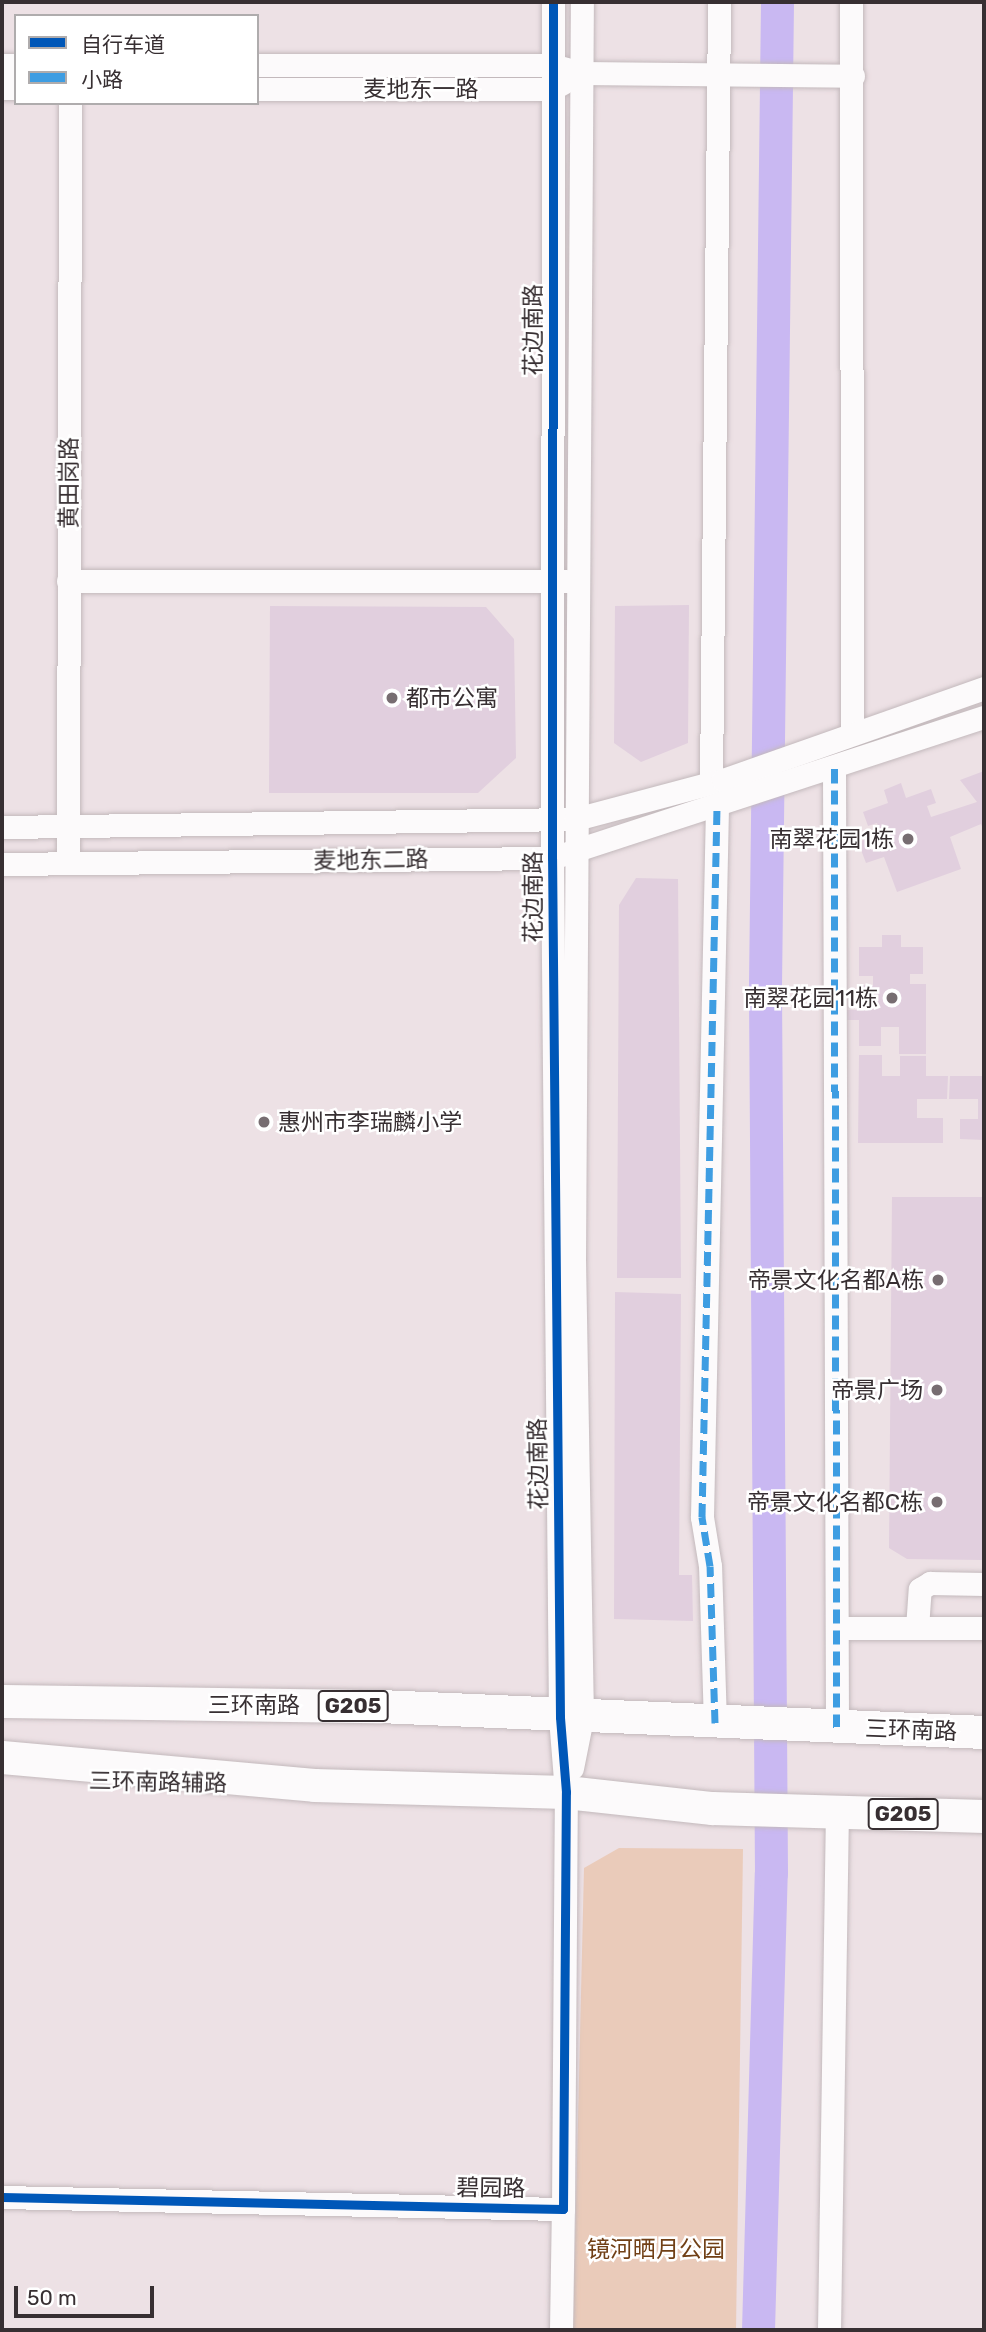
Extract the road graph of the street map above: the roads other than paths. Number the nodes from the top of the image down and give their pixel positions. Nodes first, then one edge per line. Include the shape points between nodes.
1 (553, 2) edge
2 (582, 2) edge
3 (719, 2) edge
4 (851, 2) edge
5 (259, 65) edge
6 (552, 65) junction
7 (581, 73) junction
8 (719, 76) junction
9 (853, 76) junction
10 (259, 89) edge
11 (552, 89) junction
12 (70, 105) edge
13 (68, 581) junction
14 (578, 581) junction
15 (553, 582) junction
16 (984, 688) edge
17 (984, 717) edge
18 (852, 732) junction
19 (834, 768) junction
20 (717, 782) junction
21 (725, 806) junction
22 (564, 820) junction
23 (2, 827) edge
24 (69, 827) junction
25 (576, 850) junction
26 (552, 858) junction
27 (68, 863) junction
28 (2, 864) edge
29 (984, 1584) edge
30 (836, 1628) junction
31 (917, 1628) junction
32 (984, 1628) edge
33 (2, 1678) edge
34 (2, 1701) edge
35 (146, 1705) junction
36 (571, 1718) junction
37 (715, 1723) junction
38 (837, 1727) junction
39 (984, 1732) edge
40 (2, 1756) edge
41 (2, 1779) edge
42 (314, 1785) junction
43 (566, 1791) junction
44 (836, 1811) junction
45 (984, 1816) edge
46 (2, 2197) edge
47 (563, 2208) junction
48 (561, 2330) edge
49 (829, 2330) edge

1 - 6 street, 花边南路
2 - 7 street, 花边南路
3 - 8 street
4 - 9 street
5 - 6 street, 麦地东一路
6 - 7 street, 麦地东一路
6 - 11 street, 花边南路
7 - 8 street, 麦地东一路
7 - 11 street, 麦地东一路
7 - 14 street, 花边南路
8 - 9 street, 麦地东一路
8 - 20 street
9 - 18 street
10 - 11 street, 麦地东一路
11 - 15 street, 花边南路
12 - 13 street, 黄田岗路
13 - 15 street
13 - 24 street, 黄田岗路
14 - 15 street
14 - 22 street, 花边南路
15 - 22 street, 花边南路
16 - 18 street
17 - 19 street, 麦地东二路
18 - 20 street, 麦地东二路
19 - 21 street, 麦地东二路
19 - 30 street
20 - 22 street, 麦地东二路
21 - 25 street, 麦地东二路
21 - 37 street via 702,1517 710,1566
22 - 24 street, 麦地东二路
22 - 25 street, 花边南路
22 - 26 street, 花边南路
23 - 24 street, 麦地东二路
24 - 27 street, 黄田岗路
25 - 26 street, 麦地东二路
25 - 36 street, 花边南路
26 - 27 street, 麦地东二路
26 - 36 street, 花边南路
27 - 28 street, 麦地东二路
29 - 31 street via 930,1583 920,1589
30 - 31 street
30 - 38 street
31 - 32 street
33 - 35 highway
34 - 35 highway, 三环南路 / G205
35 - 36 highway, 三环南路 / G205 via 379,1706
36 - 37 highway, 三环南路 / G205
36 - 43 street, 花边南路
37 - 38 highway, G205
38 - 39 highway, 三环南路 / G205
40 - 42 highway, G205
41 - 42 highway, 三环南路辅路
42 - 43 highway, G205
43 - 44 highway, G205 via 712,1808
43 - 47 street
44 - 45 highway, G205
44 - 49 street
46 - 47 street, 碧园路
47 - 48 street

